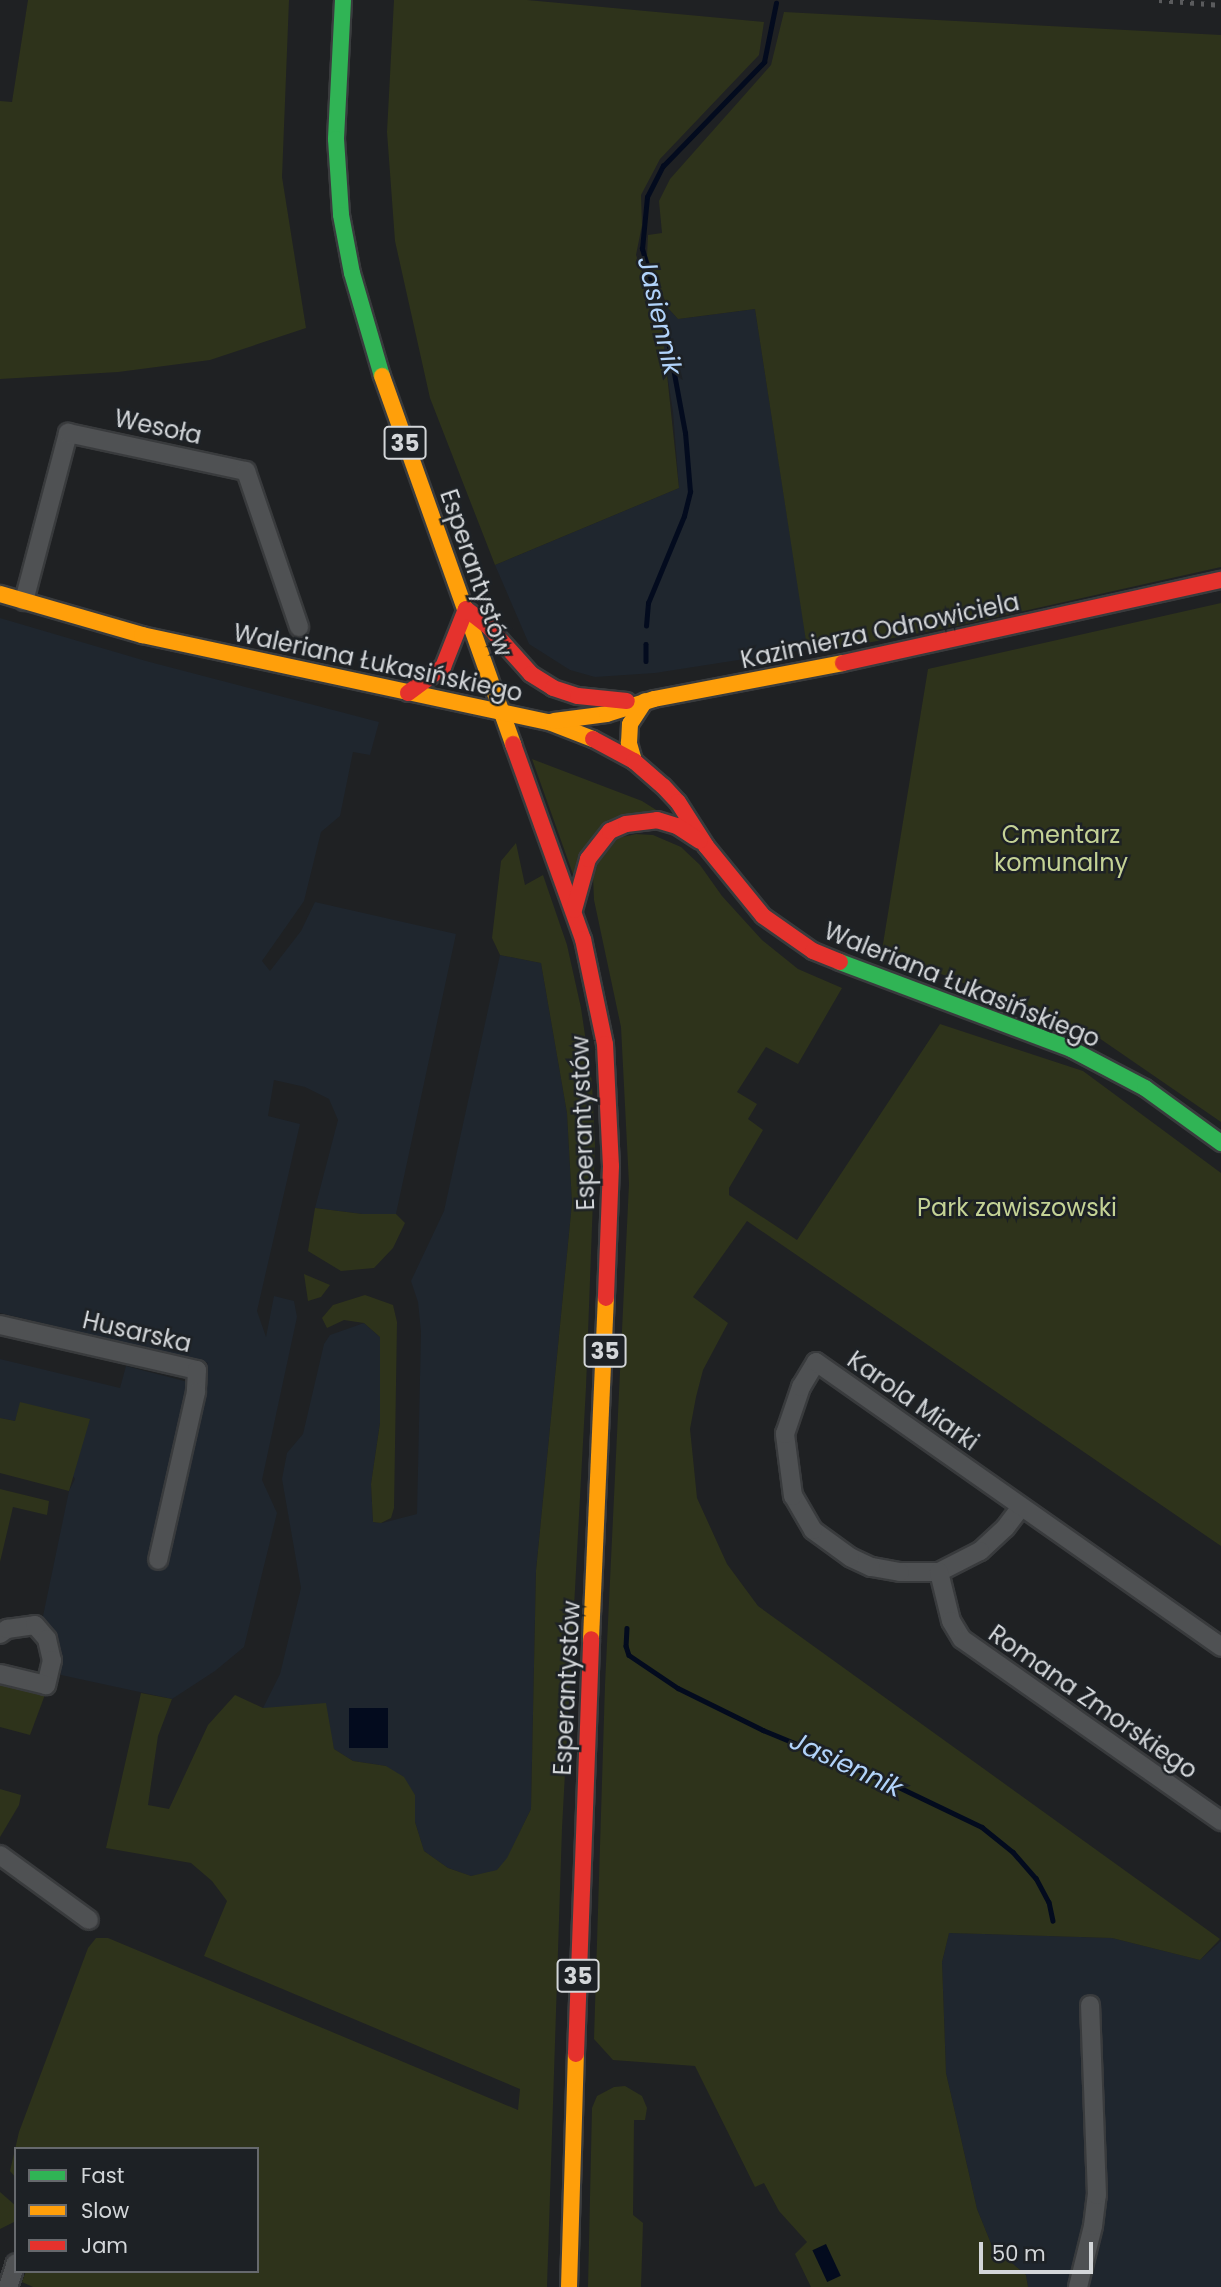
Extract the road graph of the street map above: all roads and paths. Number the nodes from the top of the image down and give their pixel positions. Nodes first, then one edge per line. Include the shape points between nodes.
1 (343, 0) edge
2 (1221, 580) edge
3 (0, 594) edge
4 (24, 601) junction
5 (466, 610) junction
6 (299, 627) dead end
7 (408, 693) junction
8 (645, 702) junction
9 (500, 712) junction
10 (549, 722) junction
11 (634, 761) junction
12 (706, 846) junction
13 (573, 910) junction
14 (1221, 1143) edge
15 (0, 1325) edge
16 (1021, 1507) junction
17 (158, 1560) dead end
18 (939, 1572) junction
19 (0, 1634) edge
20 (1221, 1647) edge
21 (0, 1674) edge
22 (1221, 1821) edge
23 (0, 1855) edge
24 (89, 1920) dead end
25 (1090, 2005) dead end
26 (14, 2269) edge
27 (8, 2287) edge
28 (569, 2287) edge
29 (1079, 2287) edge

1 - 5 street, Esperantystów / 35 via 336,139 345,243 392,409
2 - 8 street, Kazimierza Odnowiciela via 883,656
3 - 4 street, Waleriana Łukasińskiego
4 - 6 street, Wesoła via 68,433 246,471
4 - 7 street, Waleriana Łukasińskiego via 142,635
5 - 7 street via 443,667
5 - 8 street via 488,626 531,674 553,688 596,699
5 - 9 street, Esperantystów / 35
7 - 9 street, Waleriana Łukasińskiego
8 - 10 street, Kazimierza Odnowiciela via 607,714
8 - 11 street via 629,724
9 - 10 street, Waleriana Łukasińskiego
9 - 13 street, Esperantystów / 35
10 - 11 street, Waleriana Łukasińskiego
11 - 12 street, Waleriana Łukasińskiego via 678,802
12 - 13 street, Waleriana Łukasińskiego via 686,830 657,820 610,831 588,859
12 - 14 street, Waleriana Łukasińskiego via 763,916 813,951 1071,1049 1146,1088
13 - 28 street, Esperantystów / 35 via 590,966 605,1044 611,1166
15 - 17 street, Husarska via 197,1370
16 - 18 street, Karola Miarki via 980,1550
16 - 18 street, Karola Miarki via 816,1362 801,1387 785,1434 793,1496 813,1530 850,1557 900,1572
16 - 20 street, Karola Miarki
18 - 22 street, Romana Zmorskiego via 951,1621 962,1639
19 - 21 street via 35,1625 47,1639 52,1660 46,1685
23 - 24 street
25 - 29 street via 1097,2195
26 - 27 street

